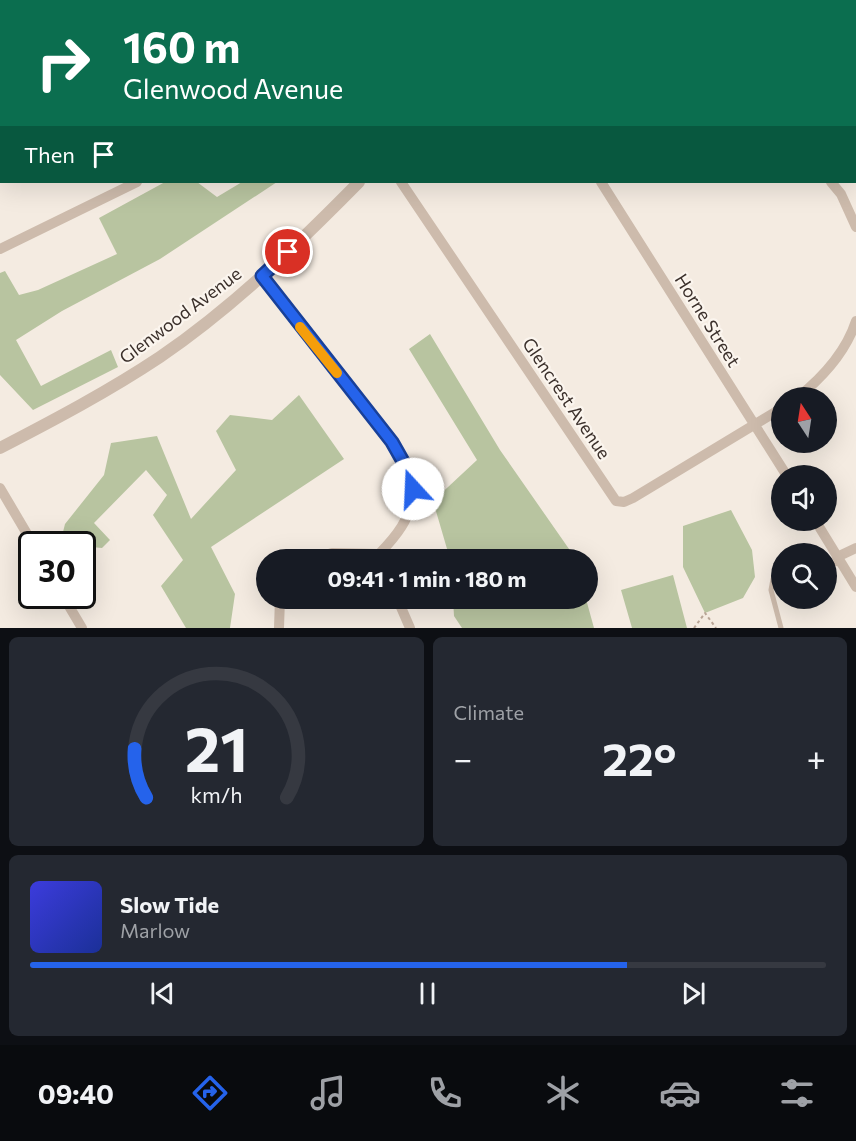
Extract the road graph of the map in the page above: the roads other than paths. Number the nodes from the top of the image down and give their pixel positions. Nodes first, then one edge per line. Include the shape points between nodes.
1 (135, 183) edge
2 (358, 183) edge
3 (402, 183) edge
4 (603, 183) edge
5 (832, 183) edge
6 (856, 228) edge
7 (0, 249) edge
8 (262, 276) junction
9 (856, 321) edge
10 (808, 387) edge
11 (771, 416) edge
12 (756, 426) junction
13 (0, 448) edge
14 (780, 465) edge
15 (0, 488) edge
16 (25, 531) edge
17 (822, 531) edge
18 (856, 548) edge
19 (386, 549) edge
20 (837, 561) edge
21 (840, 561) junction
22 (856, 587) edge
23 (71, 609) edge
24 (280, 609) edge
25 (402, 609) edge
26 (776, 609) edge
27 (82, 628) edge
28 (279, 628) edge
29 (410, 628) edge
30 (782, 628) edge

1 - 7 street
2 - 8 street, Glenwood Avenue
3 - 12 street, Glencrest Avenue via 616,501 633,498
4 - 12 street, Horne Street
5 - 6 street
8 - 13 street, Glenwood Avenue via 147,365
8 - 19 street via 392,442 405,465 413,489 410,514
9 - 10 street via 843,349
11 - 12 street
12 - 14 street, Horne Street
15 - 16 street
17 - 21 street
18 - 21 street
20 - 21 lane
21 - 22 street
23 - 27 street
24 - 28 street
25 - 29 street
26 - 30 lane

